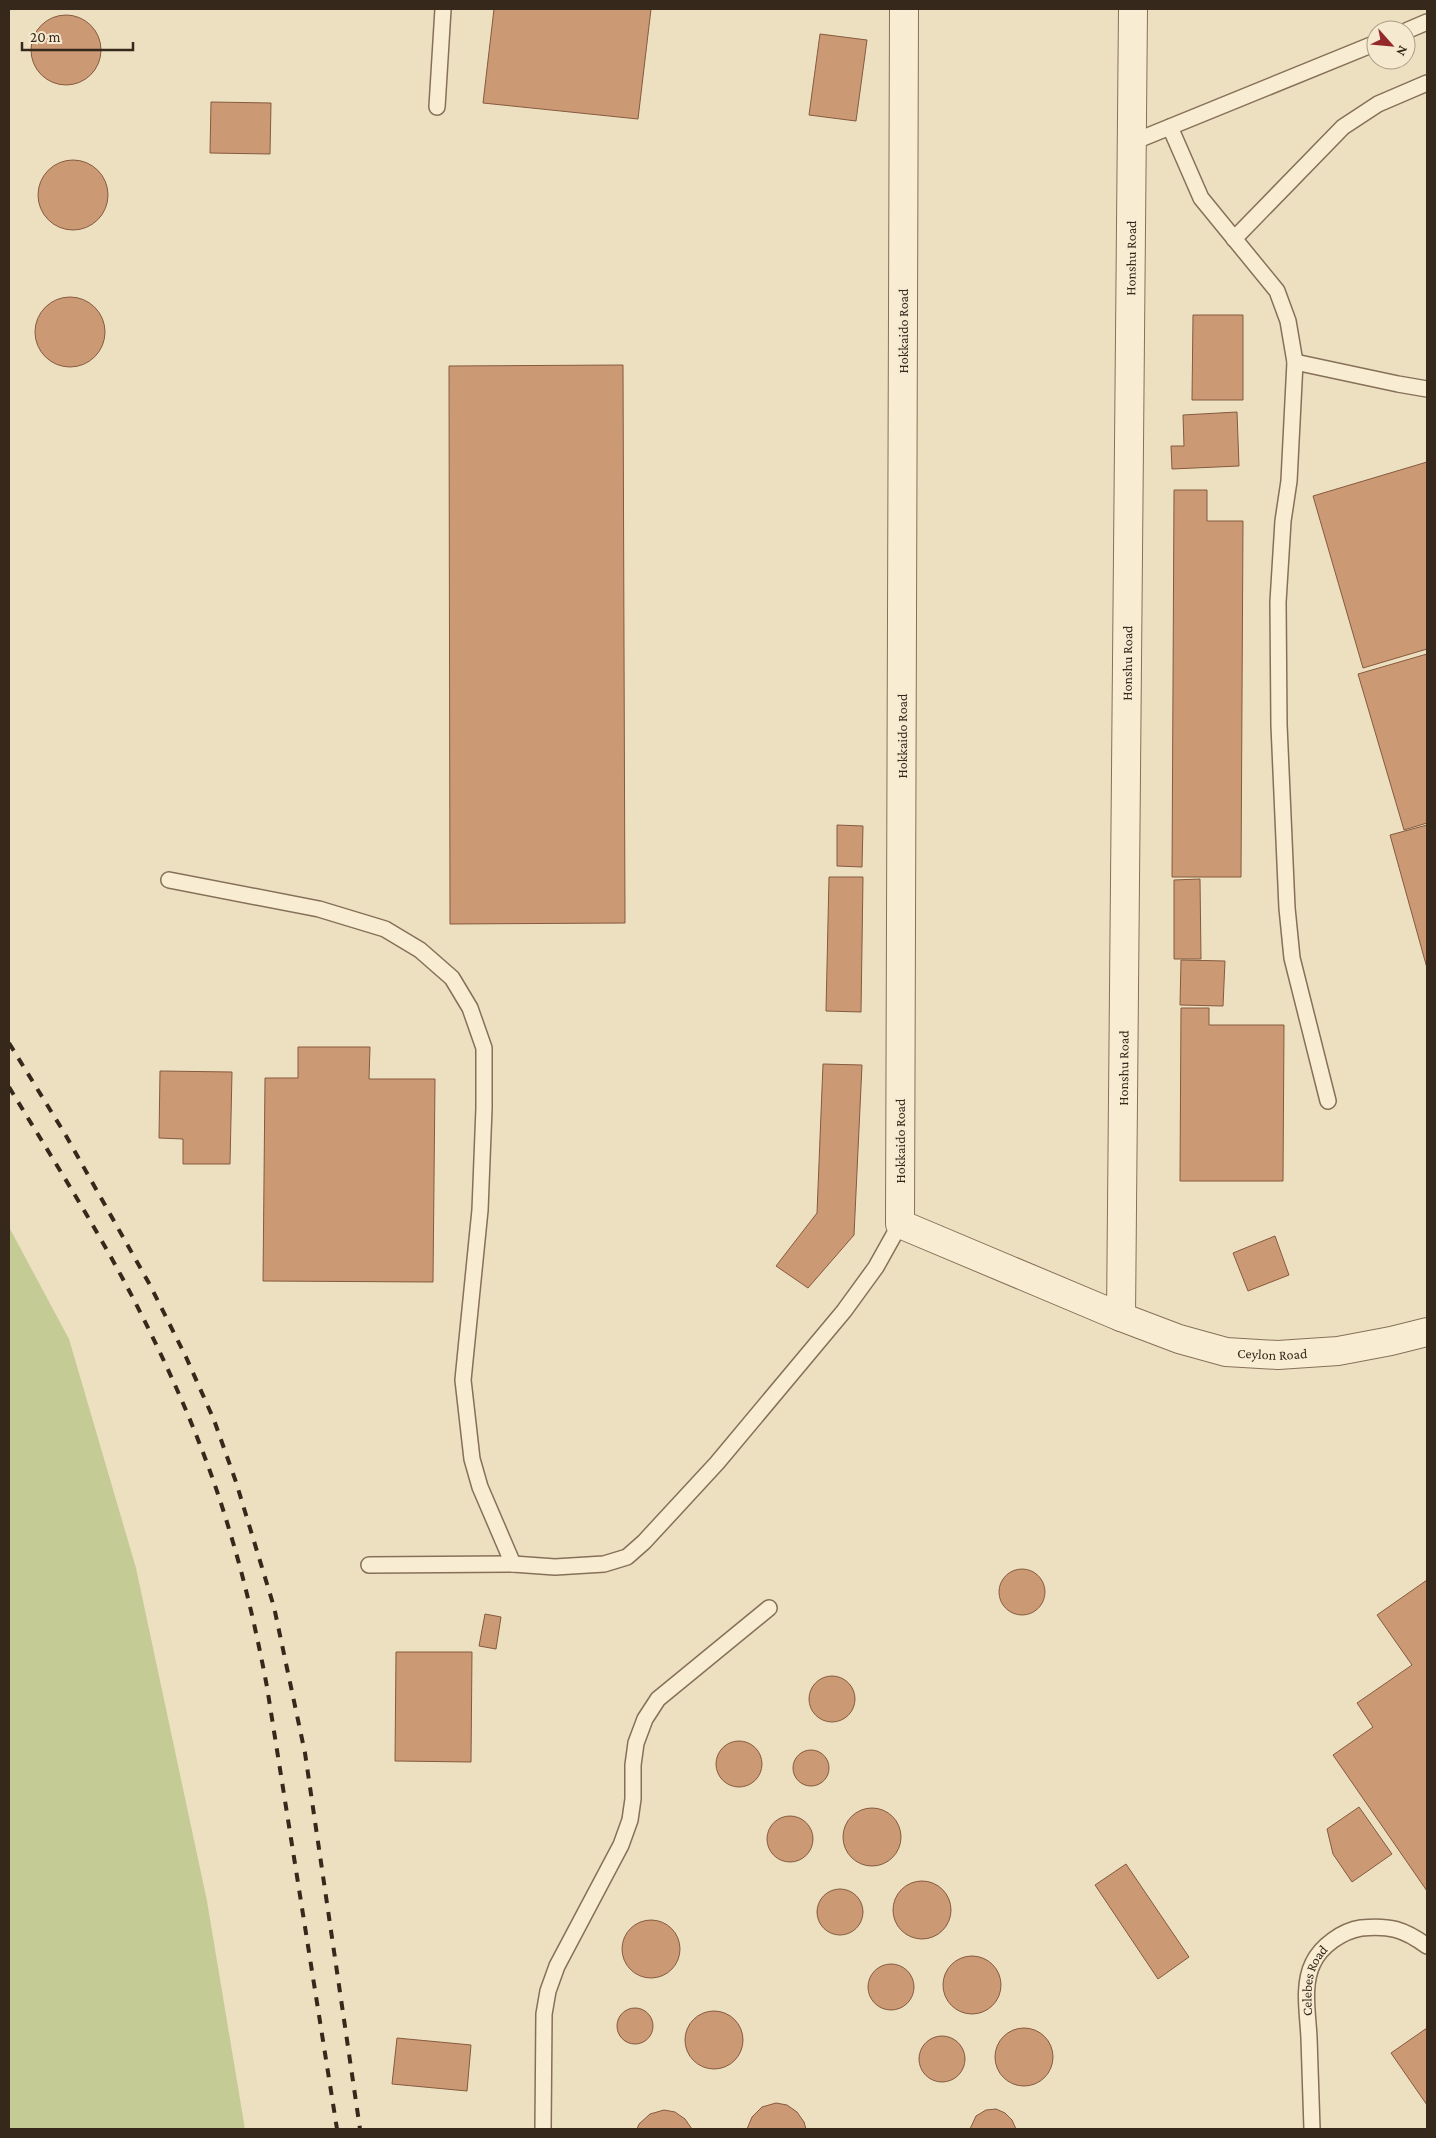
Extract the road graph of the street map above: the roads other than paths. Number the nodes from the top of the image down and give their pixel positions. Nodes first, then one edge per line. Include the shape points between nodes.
1 (443, 9) edge
2 (904, 9) edge
3 (1133, 9) edge
4 (1366, 47) edge
5 (1427, 83) edge
6 (437, 107) dead end
7 (1170, 127) junction
8 (1133, 142) junction
9 (1234, 239) junction
10 (1295, 362) junction
11 (1427, 389) edge
12 (169, 880) dead end
13 (1328, 1101) dead end
14 (900, 1224) junction
15 (1121, 1317) junction
16 (1427, 1332) edge
17 (514, 1564) junction
18 (369, 1565) dead end
19 (769, 1608) dead end
20 (1427, 1946) edge
21 (543, 2129) edge
22 (1312, 2129) edge

1 - 6 lane
2 - 14 street, Hokkaido Road
3 - 8 street, Honshu Road
4 - 7 lane
5 - 9 lane via 1378,104 1343,127
7 - 8 lane
7 - 9 lane via 1201,198
8 - 15 street, Honshu Road
9 - 10 lane via 1277,292 1288,321
10 - 11 lane
10 - 13 lane via 1278,602 1284,851 1292,958
12 - 17 lane via 319,909 385,929 420,950 452,978 470,1008 484,1048 484,1108 480,1210 463,1380 472,1459 480,1487
14 - 15 street
14 - 17 lane via 876,1267 844,1311 717,1463 627,1557 604,1564 555,1567
15 - 16 street, Ceylon Road via 1179,1339 1226,1352 1278,1355 1338,1351
17 - 18 lane
19 - 21 lane via 658,1699 645,1719 636,1743 630,1820 621,1845 557,1966 548,1991 544,2014
20 - 22 lane, Celebes Road via 1414,1936 1389,1926 1356,1929 1325,1946 1313,1963 1307,1986

